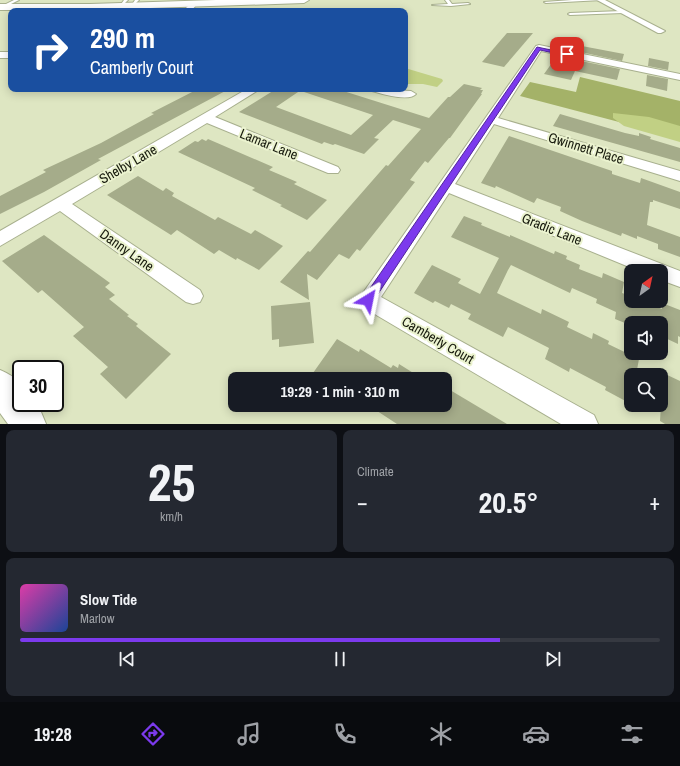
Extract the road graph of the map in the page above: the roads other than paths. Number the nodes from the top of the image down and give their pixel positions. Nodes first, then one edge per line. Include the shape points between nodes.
1 (17, 0) edge
2 (304, 0) edge
3 (447, 0) edge
4 (600, 0) edge
5 (586, 1) edge
6 (546, 2) dead end
7 (129, 3) edge
8 (468, 4) dead end
9 (434, 5) dead end
10 (451, 5) junction
11 (1, 7) edge
12 (191, 7) edge
13 (608, 12) junction
14 (622, 12) junction
15 (570, 14) dead end
16 (661, 31) dead end
17 (680, 78) edge
18 (250, 92) edge
19 (387, 92) edge
20 (411, 94) dead end
21 (206, 118) junction
22 (492, 120) junction
23 (332, 170) dead end
24 (680, 176) edge
25 (446, 186) junction
26 (61, 204) junction
27 (0, 239) edge
28 (642, 264) edge
29 (668, 274) edge
30 (680, 279) edge
31 (193, 296) dead end
32 (0, 386) edge
33 (29, 424) edge
34 (585, 424) edge

1 - 11 lane
2 - 12 main road
3 - 10 lane
4 - 5 lane
4 - 14 street
5 - 6 lane
5 - 13 lane
7 - 11 main road
7 - 12 main road
8 - 10 lane
9 - 10 lane
13 - 14 lane
13 - 15 lane
14 - 16 street
17 - 22 street, Camberly Court via 539,48
18 - 21 street, Shelby Lane
19 - 20 street
21 - 23 street, Lamar Lane
21 - 26 street, Shelby Lane
22 - 24 street, Gwinnett Place
22 - 25 street, Camberly Court
25 - 28 street, Gradic Lane
25 - 34 street, Camberly Court via 368,300
26 - 27 street, Shelby Lane
26 - 31 street, Danny Lane
29 - 30 street, Gradic Lane
32 - 33 main road

